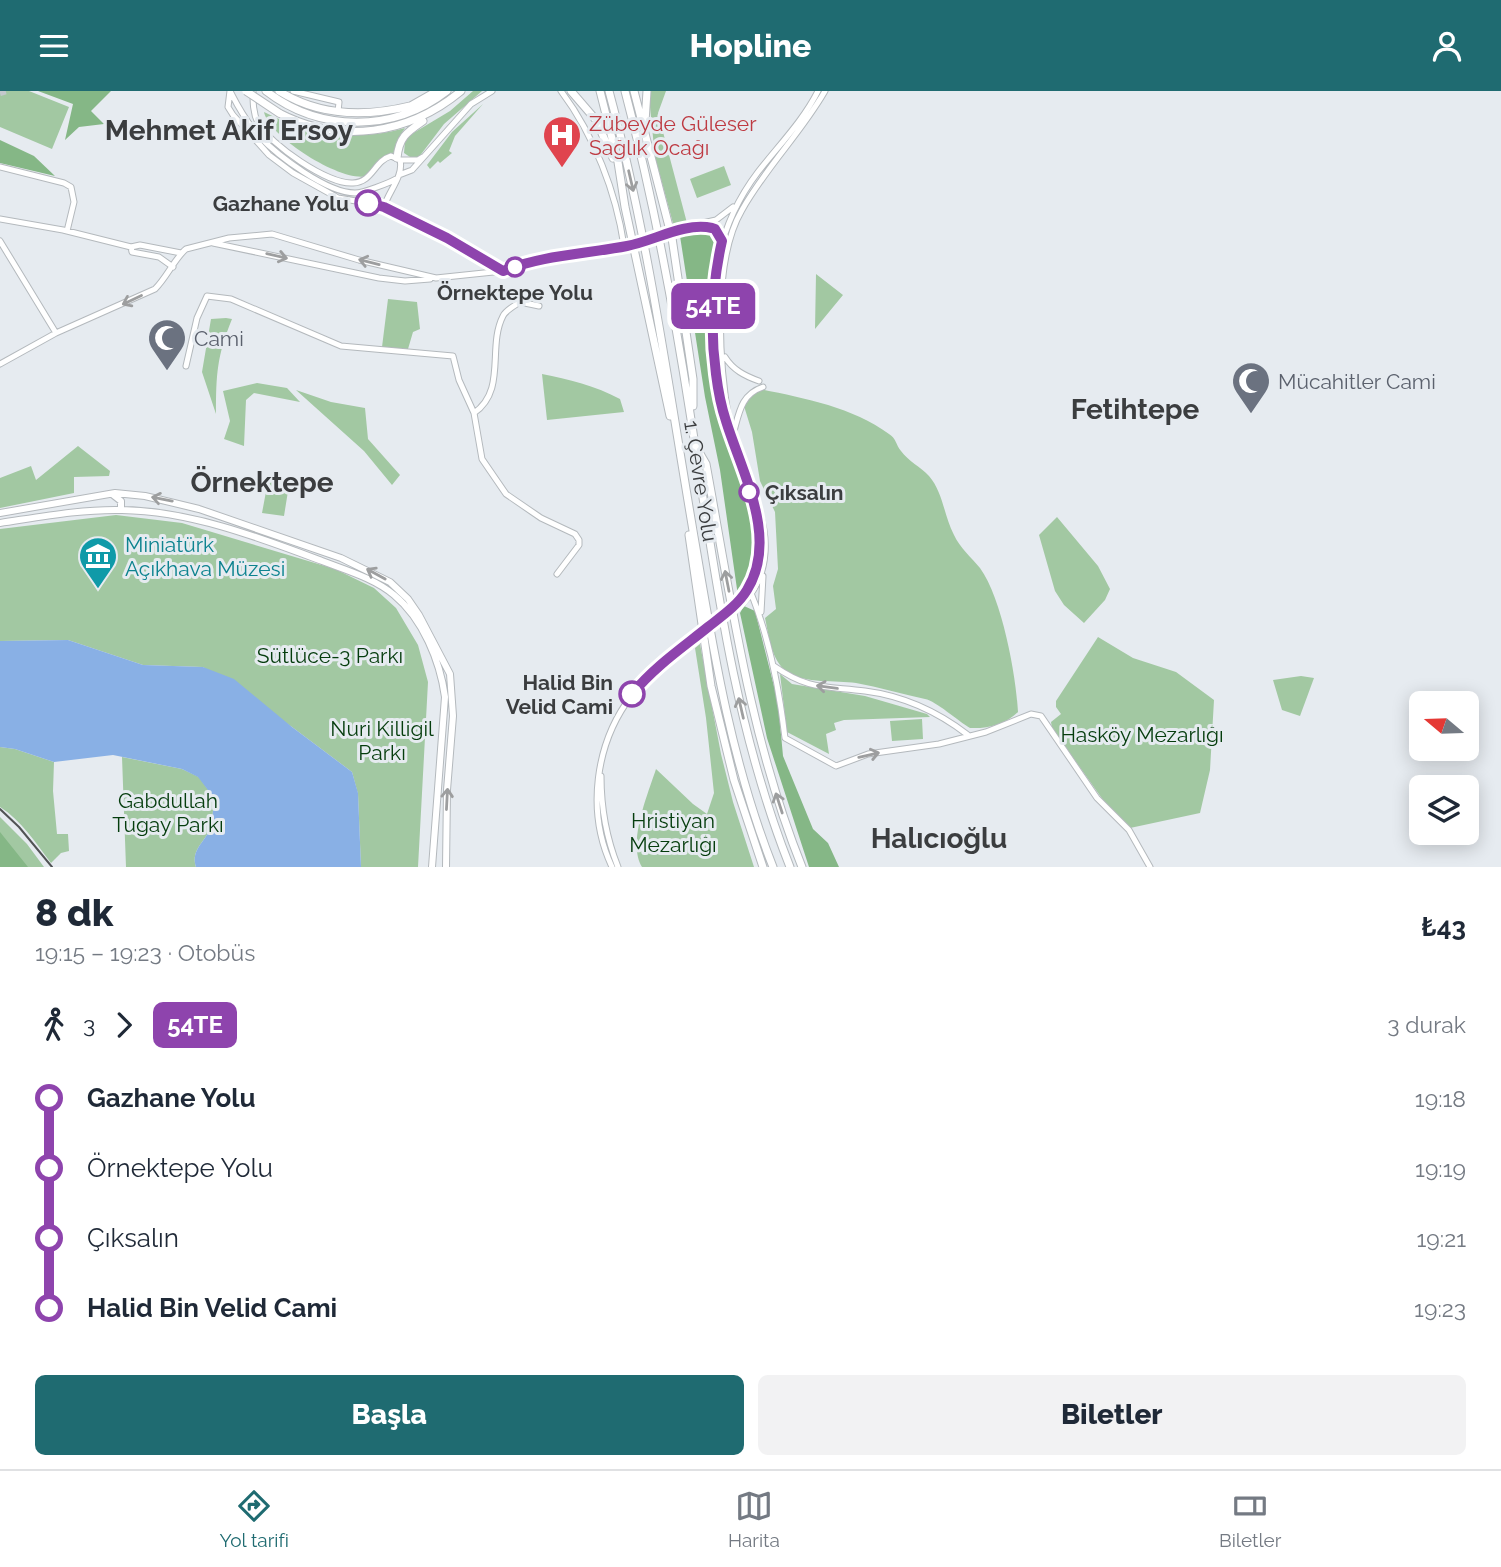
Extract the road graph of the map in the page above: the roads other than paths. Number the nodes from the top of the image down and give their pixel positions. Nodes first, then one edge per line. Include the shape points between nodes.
1 (230, 91) edge
2 (246, 91) edge
3 (253, 91) edge
4 (266, 91) edge
5 (279, 91) edge
6 (293, 91) edge
7 (437, 91) edge
8 (447, 91) edge
9 (461, 91) edge
10 (492, 91) edge
11 (561, 91) edge
12 (571, 91) edge
13 (600, 91) edge
14 (609, 91) edge
15 (625, 91) edge
16 (634, 91) edge
17 (647, 91) edge
18 (818, 91) edge
19 (825, 91) edge
20 (410, 106) junction
21 (434, 111) junction
22 (338, 112) junction
23 (320, 117) junction
24 (428, 153) junction
25 (650, 153) junction
26 (398, 159) junction
27 (0, 167) edge
28 (374, 169) junction
29 (397, 177) junction
30 (620, 178) junction
31 (384, 183) junction
32 (387, 196) junction
33 (740, 199) junction
34 (384, 207) junction
35 (0, 219) edge
36 (716, 220) junction
37 (715, 229) junction
38 (728, 229) junction
39 (677, 230) junction
40 (67, 231) junction
41 (0, 241) edge
42 (722, 241) junction
43 (228, 242) junction
44 (624, 246) junction
45 (131, 247) junction
46 (181, 253) junction
47 (173, 267) junction
48 (406, 271) junction
49 (503, 271) junction
50 (436, 278) junction
51 (405, 281) junction
52 (539, 306) dead end
53 (56, 333) junction
54 (723, 355) junction
55 (0, 364) edge
56 (186, 366) dead end
57 (759, 381) dead end
58 (763, 387) dead end
59 (474, 413) junction
60 (691, 416) junction
61 (677, 433) junction
62 (732, 438) junction
63 (695, 444) junction
64 (748, 486) junction
65 (112, 493) junction
66 (74, 499) junction
67 (121, 510) junction
68 (0, 513) edge
69 (80, 513) junction
70 (230, 519) junction
71 (691, 520) junction
72 (0, 523) edge
73 (228, 529) junction
74 (762, 570) junction
75 (557, 574) dead end
76 (751, 590) junction
77 (760, 597) junction
78 (742, 601) junction
79 (757, 606) junction
80 (760, 615) junction
81 (774, 666) junction
82 (783, 673) junction
83 (776, 678) junction
84 (451, 683) junction
85 (443, 684) junction
86 (954, 725) junction
87 (968, 735) junction
88 (953, 740) junction
89 (604, 839) junction
90 (432, 867) edge
91 (446, 867) edge
92 (612, 867) edge
93 (618, 867) edge
94 (761, 867) edge
95 (773, 867) edge
96 (790, 867) edge
97 (802, 867) edge
98 (1150, 867) edge

1 - 31 main road via 259,136 311,176 355,193
1 - 34 main road via 228,107 233,115 286,168 338,198
2 - 21 highway, bridge via 279,113 311,126 354,132 400,126
3 - 28 main road via 257,122 298,159 352,184 366,179
4 - 23 highway
5 - 22 highway via 300,103
6 - 22 main road via 340,102
7 - 20 highway
8 - 23 highway via 410,112 376,121
9 - 21 highway
10 - 24 main road via 471,104
11 - 44 main road via 597,152
12 - 30 highway via 596,120
13 - 30 highway
14 -> 61 highway, 1. Çevre Yolu via 649,269
15 - 60 highway, 1. Çevre Yolu via 661,244
16 - 25 highway
17 - 25 highway
18 - 33 main road
19 - 38 main road
20 - 22 highway via 369,113
20 - 23 highway via 365,118
21 - 26 highway via 406,132 398,145
24 - 26 main road via 418,160
24 - 29 main road via 412,170
25 - 60 highway via 672,238 688,335
26 - 28 main road via 382,159
26 - 29 main road via 401,169
27 - 40 main road via 71,187 74,201
28 - 31 main road
29 - 31 main road
29 - 32 main road
30 - 61 highway
31 - 32 main road
32 - 34 main road
33 - 36 main road
33 - 38 main road
34 - 49 main road
35 - 40 main road
36 - 38 main road
36 - 39 main road
37 - 38 main road
37 - 39 main road
37 - 42 main road
38 - 42 main road
38 - 54 main road
39 - 44 main road, bridge
40 - 45 main road
41 - 53 main road
42 - 62 main road via 714,284 714,345 722,405
43 - 46 main road via 195,245
48 -> 43 main road via 272,234
43 -> 51 main road
44 - 49 main road
45 - 46 main road
45 - 47 main road via 132,252 159,257
46 - 47 main road
47 -> 53 main road via 155,289
48 - 50 main road
48 - 51 main road
49 - 50 main road
50 - 51 main road
52 - 59 main road via 520,302 504,313 493,387
53 - 55 main road
54 - 57 main road via 730,366
54 - 62 main road
56 - 59 main road via 197,318 206,296 212,295 341,346 453,356 458,380
58 - 62 main road via 751,391 743,403
59 - 75 main road via 482,459 506,494 579,540
60 - 63 highway, 1. Çevre Yolu
61 - 71 highway, 1. Çevre Yolu
62 - 64 main road
96 -> 63 highway, 1. Çevre Yolu via 763,792 735,683
97 -> 63 highway via 763,752 706,464
64 - 74 main road via 764,532
64 - 76 main road via 760,546
65 - 66 main road
65 - 67 main road via 121,501
70 -> 65 main road via 170,500
66 - 68 main road
66 - 69 main road
67 - 69 main road
67 - 73 main road
69 - 72 main road
70 - 73 main road
84 -> 70 main road via 425,623 390,582 341,558
71 - 94 highway via 690,543 711,687
71 - 95 highway, 1. Çevre Yolu via 726,719
73 - 85 main road via 345,570 394,594 425,636
74 - 76 main road
74 - 77 main road
76 - 77 main road
76 - 78 main road
76 - 79 main road
77 - 80 main road
78 - 79 main road
78 - 89 main road, bridge via 658,666 617,717 601,766 597,799
79 - 80 main road
80 - 81 main road
81 - 82 main road
81 - 83 main road
82 - 83 main road
86 -> 82 main road via 903,700 811,685
83 -> 88 main road via 785,738 836,766 868,754
84 - 85 main road
91 -> 84 main road
85 - 90 main road
86 - 87 main road
86 - 88 main road
87 - 88 main road
87 - 98 main road via 1031,714 1041,716 1097,798 1129,830
89 - 92 main road
89 - 93 main road

